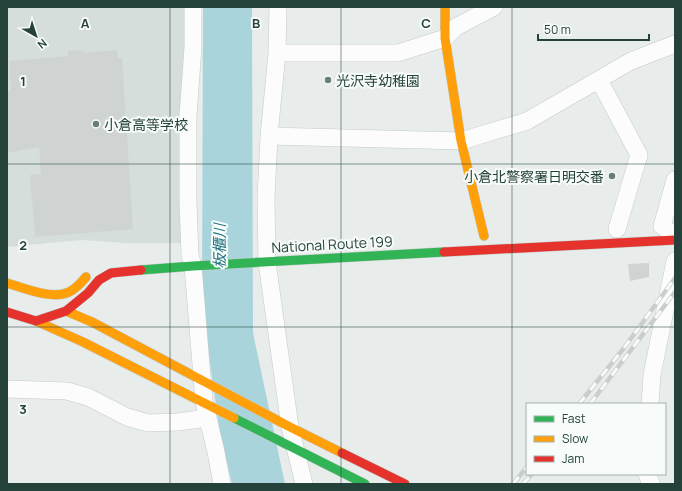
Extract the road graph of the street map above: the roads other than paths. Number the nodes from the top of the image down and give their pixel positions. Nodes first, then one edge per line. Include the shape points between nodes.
1 (193, 7) edge
2 (278, 7) edge
3 (445, 7) edge
4 (494, 7) edge
5 (445, 38) junction
6 (675, 44) edge
7 (277, 53) junction
8 (599, 80) junction
9 (269, 136) junction
10 (461, 140) junction
11 (675, 180) edge
12 (617, 229) dead end
13 (667, 229) edge
14 (484, 236) dead end
15 (675, 240) edge
16 (265, 255) junction
17 (193, 259) junction
18 (675, 261) edge
19 (91, 272) dead end
20 (7, 283) edge
21 (76, 288) junction
22 (88, 293) junction
23 (54, 307) dead end
24 (66, 311) junction
25 (7, 312) edge
26 (36, 321) junction
27 (92, 322) junction
28 (84, 342) junction
29 (206, 382) junction
30 (7, 389) edge
31 (650, 403) edge
32 (208, 409) junction
33 (284, 424) junction
34 (288, 446) junction
35 (222, 484) edge
36 (304, 484) edge
37 (365, 484) edge
38 (405, 484) edge

1 - 17 street via 188,116 188,202
2 - 7 street
3 - 5 main road
4 - 5 street via 456,27
5 - 7 street via 398,53
5 - 10 main road
6 - 8 street via 631,61
7 - 9 street
8 - 10 street via 528,121
8 - 12 street via 639,155
9 - 10 street
9 - 16 street
10 - 14 main road
11 - 13 street
15 - 16 main road, National Route 199
16 - 17 main road, National Route 199
16 - 33 street
17 - 22 main road, National Route 199 via 111,273 99,280
17 - 29 street
18 - 31 street via 652,375
19 - 21 main road
20 - 21 main road via 57,294
21 - 24 main road via 68,301
22 - 24 main road, National Route 199
22 - 27 main road via 84,308
23 - 24 main road
24 - 26 main road, National Route 199
24 - 27 main road
24 - 28 main road via 72,332
25 - 26 main road
26 - 28 main road
27 - 29 main road
28 - 32 main road
29 - 32 street
29 - 33 main road
30 - 32 street via 67,391 88,397 127,418 148,423 178,422
32 - 34 main road
32 - 35 street
33 - 34 street
33 - 38 main road
34 - 36 street
34 - 37 main road

